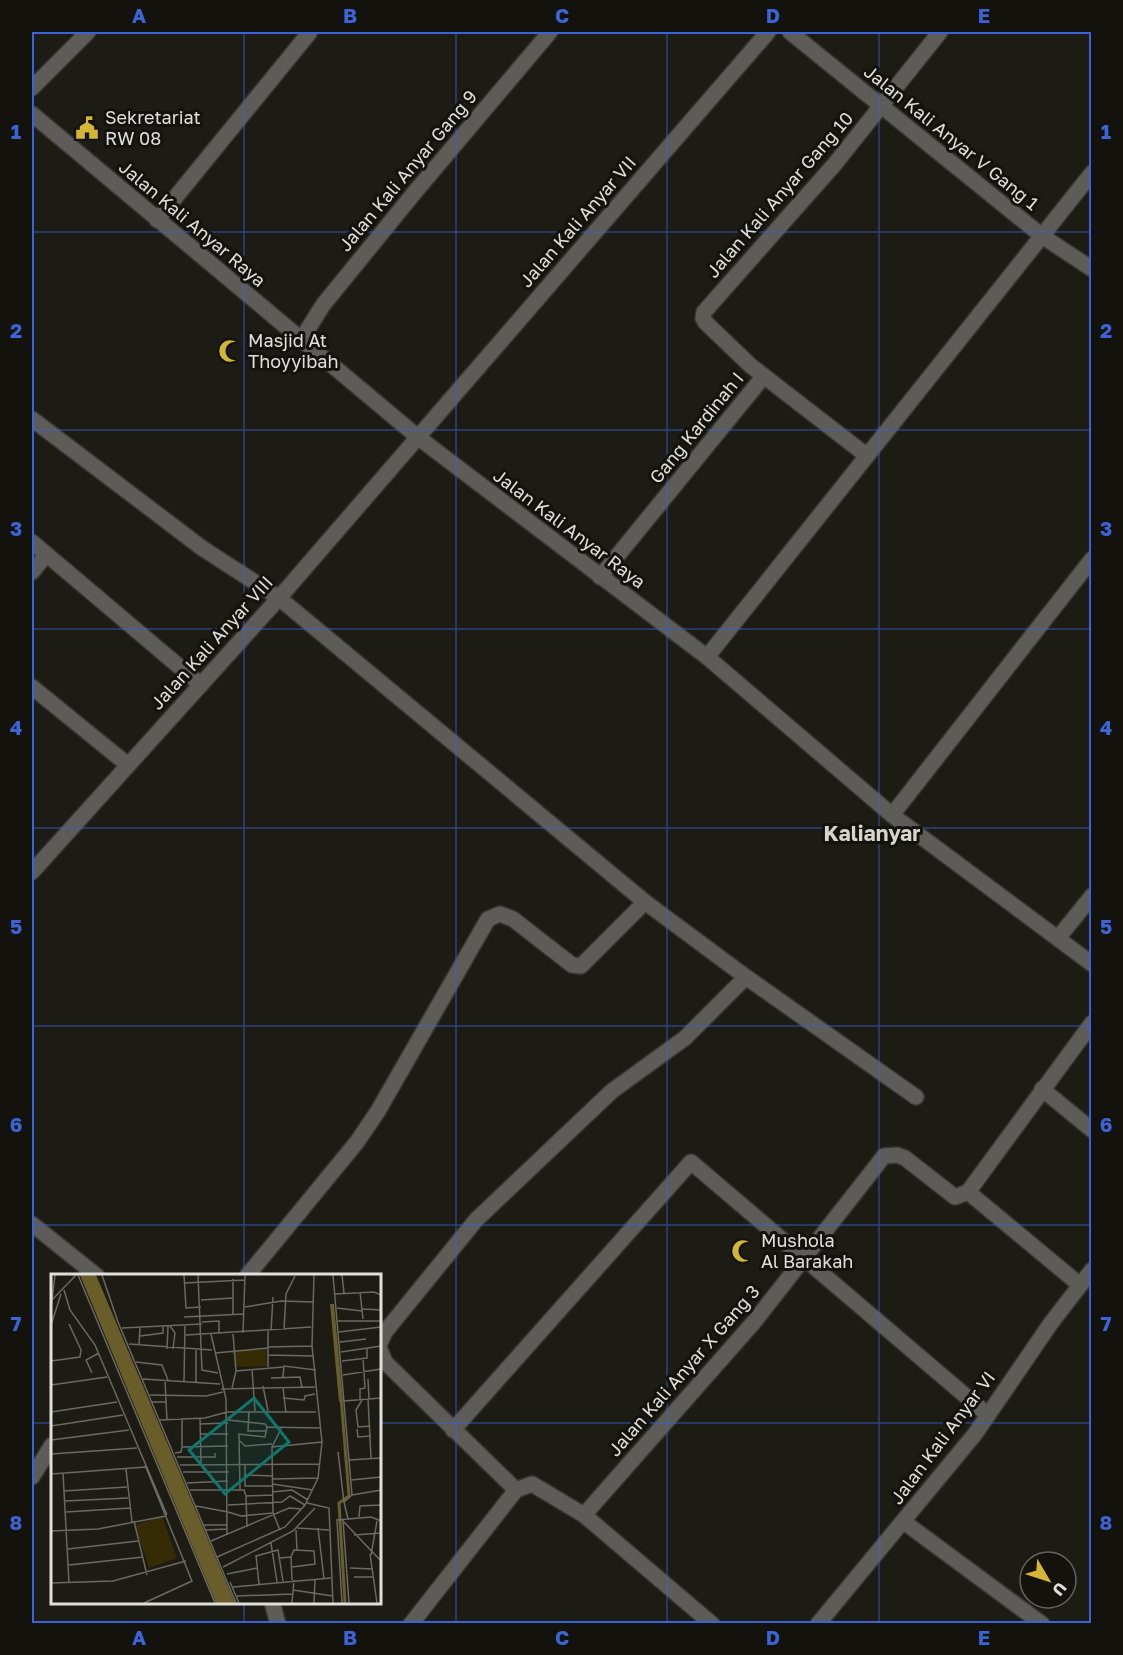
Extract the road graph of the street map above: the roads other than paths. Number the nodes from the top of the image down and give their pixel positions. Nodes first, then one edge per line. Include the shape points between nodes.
1 (88, 32) edge
2 (310, 32) edge
3 (550, 32) edge
4 (768, 32) edge
5 (790, 32) edge
6 (940, 32) edge
7 (32, 88) edge
8 (880, 106) junction
9 (32, 114) edge
10 (1092, 173) edge
11 (157, 220) junction
12 (1042, 236) junction
13 (1092, 269) edge
14 (301, 340) junction
15 (764, 376) junction
16 (32, 418) edge
17 (418, 438) junction
18 (866, 455) junction
19 (32, 542) edge
20 (46, 555) junction
21 (1092, 559) edge
22 (32, 572) edge
23 (600, 577) junction
24 (279, 598) junction
25 (707, 657) junction
26 (201, 685) junction
27 (32, 687) edge
28 (128, 765) junction
29 (892, 815) junction
30 (32, 872) edge
31 (1092, 896) edge
32 (645, 902) junction
33 (1058, 938) junction
34 (1092, 964) edge
35 (746, 977) junction
36 (1092, 1023) edge
37 (1042, 1089) junction
38 (916, 1097) dead end
39 (1092, 1130) edge
40 (968, 1192) junction
41 (32, 1224) edge
42 (804, 1258) junction
43 (1092, 1270) edge
44 (96, 1274) edge
45 (248, 1274) edge
46 (1080, 1285) junction
47 (381, 1341) edge
48 (381, 1352) edge
49 (988, 1415) junction
50 (453, 1430) junction
51 (51, 1447) edge
52 (32, 1477) edge
53 (516, 1491) junction
54 (584, 1515) junction
55 (904, 1522) junction
56 (273, 1604) edge
57 (278, 1623) edge
58 (411, 1623) edge
59 (712, 1623) edge
60 (818, 1623) edge
61 (1042, 1623) edge

1 - 7 street
2 - 11 street
3 - 14 street, Jalan Kali Anyar Gang 9 via 323,305
4 - 17 street, Jalan Kali Anyar VII
5 - 8 street, Jalan Kali Anyar V Gang 1
6 - 8 street, Jalan Kali Anyar Gang 10
8 - 12 street, Jalan Kali Anyar V Gang 1
8 - 15 street, Jalan Kali Anyar Gang 10 via 834,165 704,312 705,322
9 - 11 street, Jalan Kali Anyar Raya
10 - 12 street
11 - 14 street, Jalan Kali Anyar Raya
12 - 13 street, Jalan Kali Anyar V Gang 1
12 - 18 street
14 - 17 street, Jalan Kali Anyar Raya
15 - 18 street, Gang Kardinah I
15 - 23 street, Gang Kardinah I
16 - 24 street via 202,548
17 - 23 street, Jalan Kali Anyar Raya
17 - 24 street, Jalan Kali Anyar VIII
18 - 25 street
19 - 20 street
20 - 22 street
20 - 26 street
21 - 29 street
23 - 25 street, Jalan Kali Anyar Raya
24 - 26 street, Jalan Kali Anyar VIII
24 - 32 street
25 - 29 street, Jalan Kali Anyar Raya
26 - 28 street, Jalan Kali Anyar VIII
27 - 28 street
28 - 30 street, Jalan Kali Anyar VIII
29 - 33 street, Jalan Kali Anyar Raya
31 - 33 street
32 - 35 street
32 - 45 street via 581,966 572,965 513,919 500,914 488,919 378,1111
33 - 34 street, Jalan Kali Anyar Raya
35 - 38 street
35 - 47 street via 685,1038 612,1091 476,1220
36 - 37 street
37 - 39 street
37 - 40 street
40 - 42 street, Jalan Kali Anyar X Gang 3 via 955,1197 905,1158 884,1156
40 - 46 street
41 - 44 street
42 - 49 street
42 - 50 street via 689,1162
42 - 54 street, Jalan Kali Anyar X Gang 3 via 754,1322
43 - 46 street, Jalan Kali Anyar VI
46 - 49 street, Jalan Kali Anyar VI
48 - 50 street via 385,1362
49 - 55 street, Jalan Kali Anyar VI
50 - 53 street
51 - 52 street
53 - 54 street via 532,1484
53 - 58 street
54 - 59 street
55 - 60 street, Jalan Kali Anyar VI
55 - 61 street
56 - 57 street

